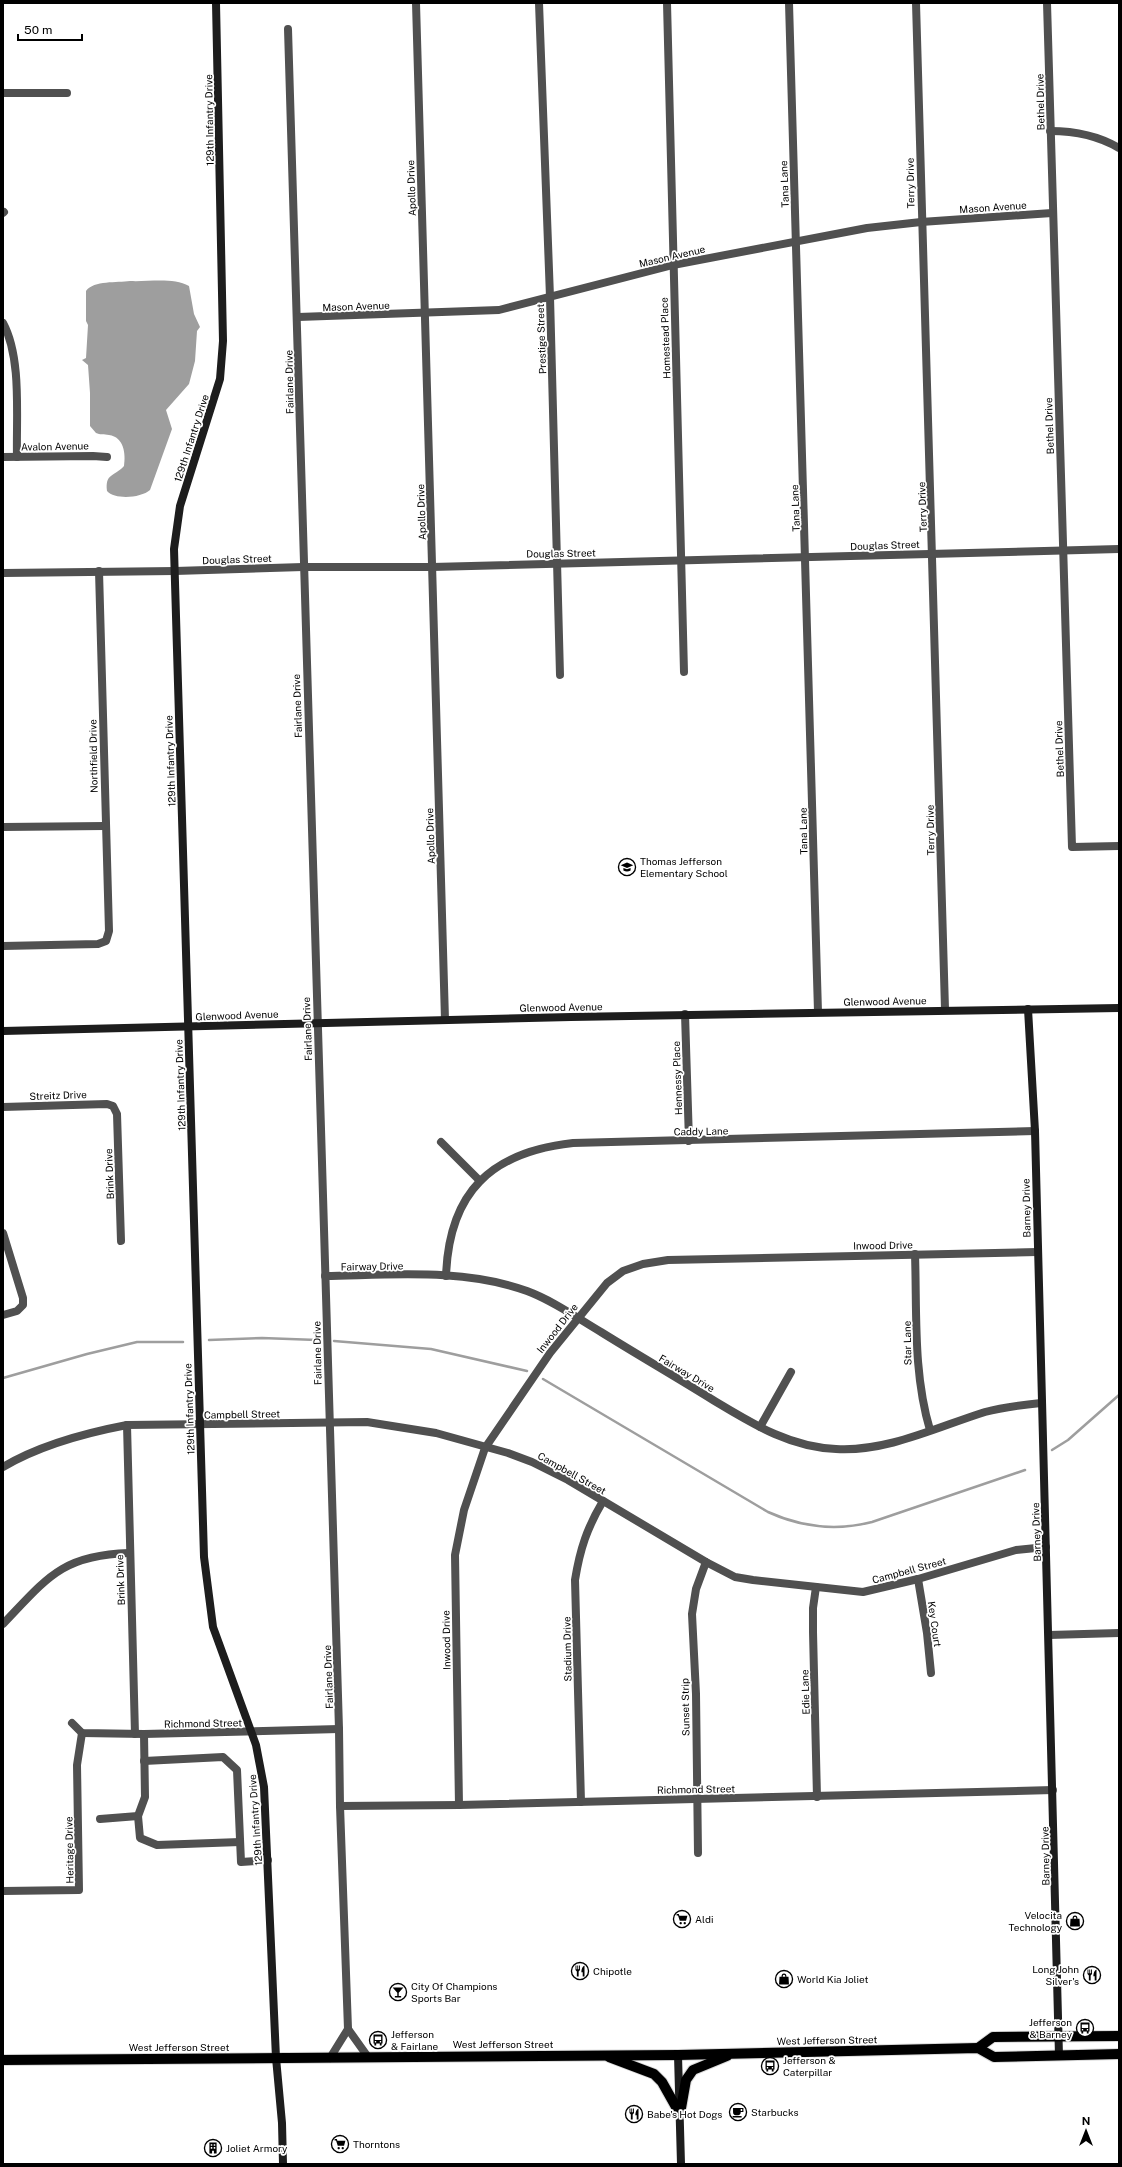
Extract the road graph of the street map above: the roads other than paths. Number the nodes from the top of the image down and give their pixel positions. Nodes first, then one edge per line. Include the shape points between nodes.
1 (216, 3) edge
2 (416, 3) edge
3 (539, 3) edge
4 (667, 3) edge
5 (789, 3) edge
6 (916, 3) edge
7 (1047, 3) edge
8 (288, 29) dead end
9 (67, 92) dead end
10 (3, 93) edge
11 (1050, 131) junction
12 (1119, 148) edge
13 (1052, 213) junction
14 (921, 222) junction
15 (796, 242) junction
16 (673, 265) junction
17 (550, 297) junction
18 (425, 314) junction
19 (298, 317) junction
20 (3, 323) edge
21 (3, 457) edge
22 (17, 457) junction
23 (107, 457) dead end
24 (1119, 549) edge
25 (1063, 550) junction
26 (933, 554) junction
27 (806, 558) junction
28 (682, 560) junction
29 (557, 563) junction
30 (303, 566) junction
31 (432, 567) junction
32 (99, 571) junction
33 (175, 571) junction
34 (3, 573) edge
35 (684, 672) dead end
36 (560, 675) dead end
37 (105, 826) junction
38 (3, 827) edge
39 (1119, 846) edge
40 (3, 946) edge
41 (1119, 1008) edge
42 (1028, 1009) junction
43 (945, 1010) junction
44 (818, 1012) junction
45 (684, 1014) junction
46 (446, 1020) junction
47 (317, 1022) junction
48 (188, 1027) junction
49 (3, 1030) edge
50 (113, 1106) joint
51 (3, 1107) edge
52 (1035, 1131) junction
53 (689, 1141) junction
54 (441, 1142) dead end
55 (480, 1181) junction
56 (3, 1233) edge
57 (121, 1241) dead end
58 (1037, 1252) junction
59 (915, 1254) junction
60 (325, 1276) junction
61 (446, 1276) junction
62 (3, 1316) edge
63 (578, 1318) junction
64 (791, 1372) dead end
65 (1042, 1403) junction
66 (329, 1423) junction
67 (200, 1424) junction
68 (127, 1425) junction
69 (760, 1427) junction
70 (930, 1430) junction
71 (485, 1448) junction
72 (3, 1467) edge
73 (603, 1501) junction
74 (1046, 1547) junction
75 (130, 1553) junction
76 (706, 1562) junction
77 (918, 1579) junction
78 (816, 1588) junction
79 (3, 1624) edge
80 (1119, 1633) edge
81 (1049, 1635) junction
82 (931, 1673) dead end
83 (72, 1723) dead end
84 (339, 1729) junction
85 (250, 1731) junction
86 (82, 1733) junction
87 (139, 1734) junction
88 (144, 1761) junction
89 (1053, 1790) junction
90 (817, 1797) junction
91 (696, 1798) junction
92 (581, 1802) junction
93 (459, 1805) junction
94 (340, 1806) junction
95 (138, 1816) junction
96 (100, 1819) dead end
97 (240, 1842) junction
98 (698, 1853) dead end
99 (268, 1860) junction
100 (3, 1892) edge
101 (348, 2029) junction
102 (1119, 2036) edge
103 (1059, 2037) junction
104 (978, 2048) junction
105 (733, 2053) junction
106 (1119, 2054) edge
107 (604, 2055) junction
108 (678, 2055) junction
109 (1059, 2056) junction
110 (276, 2058) junction
111 (330, 2058) junction
112 (368, 2058) junction
113 (3, 2060) edge
114 (680, 2114) junction
115 (284, 2164) edge
116 (681, 2164) edge

1 - 33 street, 129th Infantry Drive via 223,341 220,379 180,506 175,530
2 - 18 street, Apollo Drive
3 - 17 street, Prestige Street
4 - 16 street, Homestead Place
5 - 15 street, Tana Lane
6 - 14 street, Terry Drive
7 - 11 street, Bethel Drive
8 - 19 street, Fairlane Drive
9 - 10 street
11 - 12 street via 1086,134
11 - 13 street, Bethel Drive
13 - 14 street, Mason Avenue
13 - 25 street, Bethel Drive
14 - 15 street, Mason Avenue via 868,228
14 - 26 street, Terry Drive
15 - 16 street, Mason Avenue
15 - 27 street, Tana Lane
16 - 17 street, Mason Avenue
16 - 28 street, Homestead Place
17 - 18 street, Mason Avenue via 499,310
17 - 29 street, Prestige Street
18 - 19 street, Mason Avenue
18 - 31 street, Apollo Drive
19 - 30 street, Fairlane Drive
20 - 22 street via 15,364
21 - 22 street, Avalon Avenue
22 - 23 street, Avalon Avenue
24 - 25 street, Douglas Street
25 - 26 street, Douglas Street
25 - 39 street, Bethel Drive via 1072,847
26 - 27 street, Douglas Street
26 - 43 street, Terry Drive
27 - 28 street, Douglas Street
27 - 44 street, Tana Lane
28 - 29 street, Douglas Street
28 - 35 street, Homestead Place
29 - 31 street, Douglas Street
29 - 36 street, Prestige Street
30 - 31 street, Douglas Street
30 - 33 street, Douglas Street
30 - 47 street, Fairlane Drive
31 - 46 street, Apollo Drive
32 - 33 street, Douglas Street
32 - 34 street, Douglas Street
32 - 37 street, Northfield Drive
33 - 48 street, 129th Infantry Drive
37 - 38 street
37 - 40 street, Northfield Drive via 109,931 106,940 98,944
41 - 42 street, Glenwood Avenue
42 - 43 street, Glenwood Avenue
42 - 52 street, Barney Drive
43 - 44 street, Glenwood Avenue
44 - 45 street, Glenwood Avenue
45 - 46 street, Glenwood Avenue
45 - 53 street, Hennessy Place
46 - 47 street, Glenwood Avenue
47 - 48 street, Glenwood Avenue
47 - 60 street, Fairlane Drive
48 - 49 street, Glenwood Avenue
48 - 67 street, 129th Infantry Drive
50 - 51 street, Streitz Drive via 107,1104
50 - 57 street, Brink Drive via 117,1114
52 - 53 street, Caddy Lane
52 - 58 street, Barney Drive
53 - 55 street, Caddy Lane via 573,1143 548,1146 508,1160
54 - 55 street
55 - 61 street, Caddy Lane via 464,1203 453,1226 447,1254
56 - 62 street via 23,1298 23,1305 17,1311
58 - 59 street, Inwood Drive
58 - 65 street, Barney Drive
59 - 63 street, Inwood Drive via 668,1260 643,1264 623,1271 607,1283
59 - 70 street, Star Lane via 918,1378
60 - 61 street, Fairway Drive
60 - 66 street, Fairlane Drive
61 - 63 street, Fairway Drive via 494,1280 528,1292
63 - 69 street, Fairway Drive
63 - 71 street, Inwood Drive via 550,1353
64 - 69 street
65 - 70 street, Fairway Drive via 1008,1406
65 - 74 street, Barney Drive
66 - 67 street, Campbell Street
66 - 71 street, Campbell Street via 367,1422 403,1426 436,1432
66 - 84 street, Fairlane Drive
67 - 68 street, Campbell Street
67 - 85 street, 129th Infantry Drive via 204,1557 213,1627
68 - 72 street, Campbell Street via 37,1450
68 - 75 street, Brink Drive
69 - 70 street, Fairway Drive via 791,1441 837,1449 868,1448
71 - 73 street, Campbell Street via 508,1453 557,1473
71 - 93 street, Inwood Drive via 464,1510 456,1555
73 - 76 street, Campbell Street
73 - 92 street, Stadium Drive via 589,1525 580,1551 575,1580
74 - 77 street, Campbell Street via 1016,1550
74 - 81 street, Barney Drive
75 - 79 street via 104,1554 77,1561 58,1570
75 - 87 street, Brink Drive
76 - 78 street, Campbell Street via 735,1577
76 - 91 street, Sunset Strip via 696,1589 692,1614 696,1694
77 - 78 street, Campbell Street via 863,1592
77 - 82 street, Key Court
78 - 90 street, Edie Lane via 813,1632
80 - 81 street
81 - 89 street, Barney Drive
83 - 86 street
84 - 85 street, Richmond Street
84 - 94 street, Fairlane Drive
85 - 87 street, Richmond Street
85 - 99 street, 129th Infantry Drive via 264,1787
86 - 87 street, Richmond Street
86 - 100 street, Heritage Drive via 77,1765 79,1890
87 - 88 street, Brink Drive
88 - 95 street, Brink Drive via 145,1797
88 - 97 street via 223,1758 237,1770
89 - 90 street, Richmond Street
89 - 103 street, Barney Drive
90 - 91 street, Richmond Street
91 - 92 street, Richmond Street
91 - 98 street, Sunset Strip
92 - 93 street, Richmond Street
93 - 94 street, Richmond Street
94 - 101 street, Fairlane Drive
95 - 96 street
95 - 97 street via 140,1838 157,1845
97 - 99 street via 241,1862
99 - 110 street, 129th Infantry Drive
101 - 111 street
101 - 112 street
102 - 103 main road
103 - 104 main road via 993,2036
103 - 109 street, Barney Drive
104 - 105 main road, West Jefferson Street
104 - 109 main road via 994,2058
105 - 108 main road, West Jefferson Street
105 - 114 main road via 692,2070 686,2080
106 - 109 main road
107 - 108 main road, West Jefferson Street
107 - 112 main road, West Jefferson Street
107 - 114 main road via 654,2074 662,2082
108 - 114 street
110 - 111 main road, West Jefferson Street
110 - 113 main road, West Jefferson Street
110 - 115 street, 129th Infantry Drive
111 - 112 main road, West Jefferson Street
114 - 116 street

